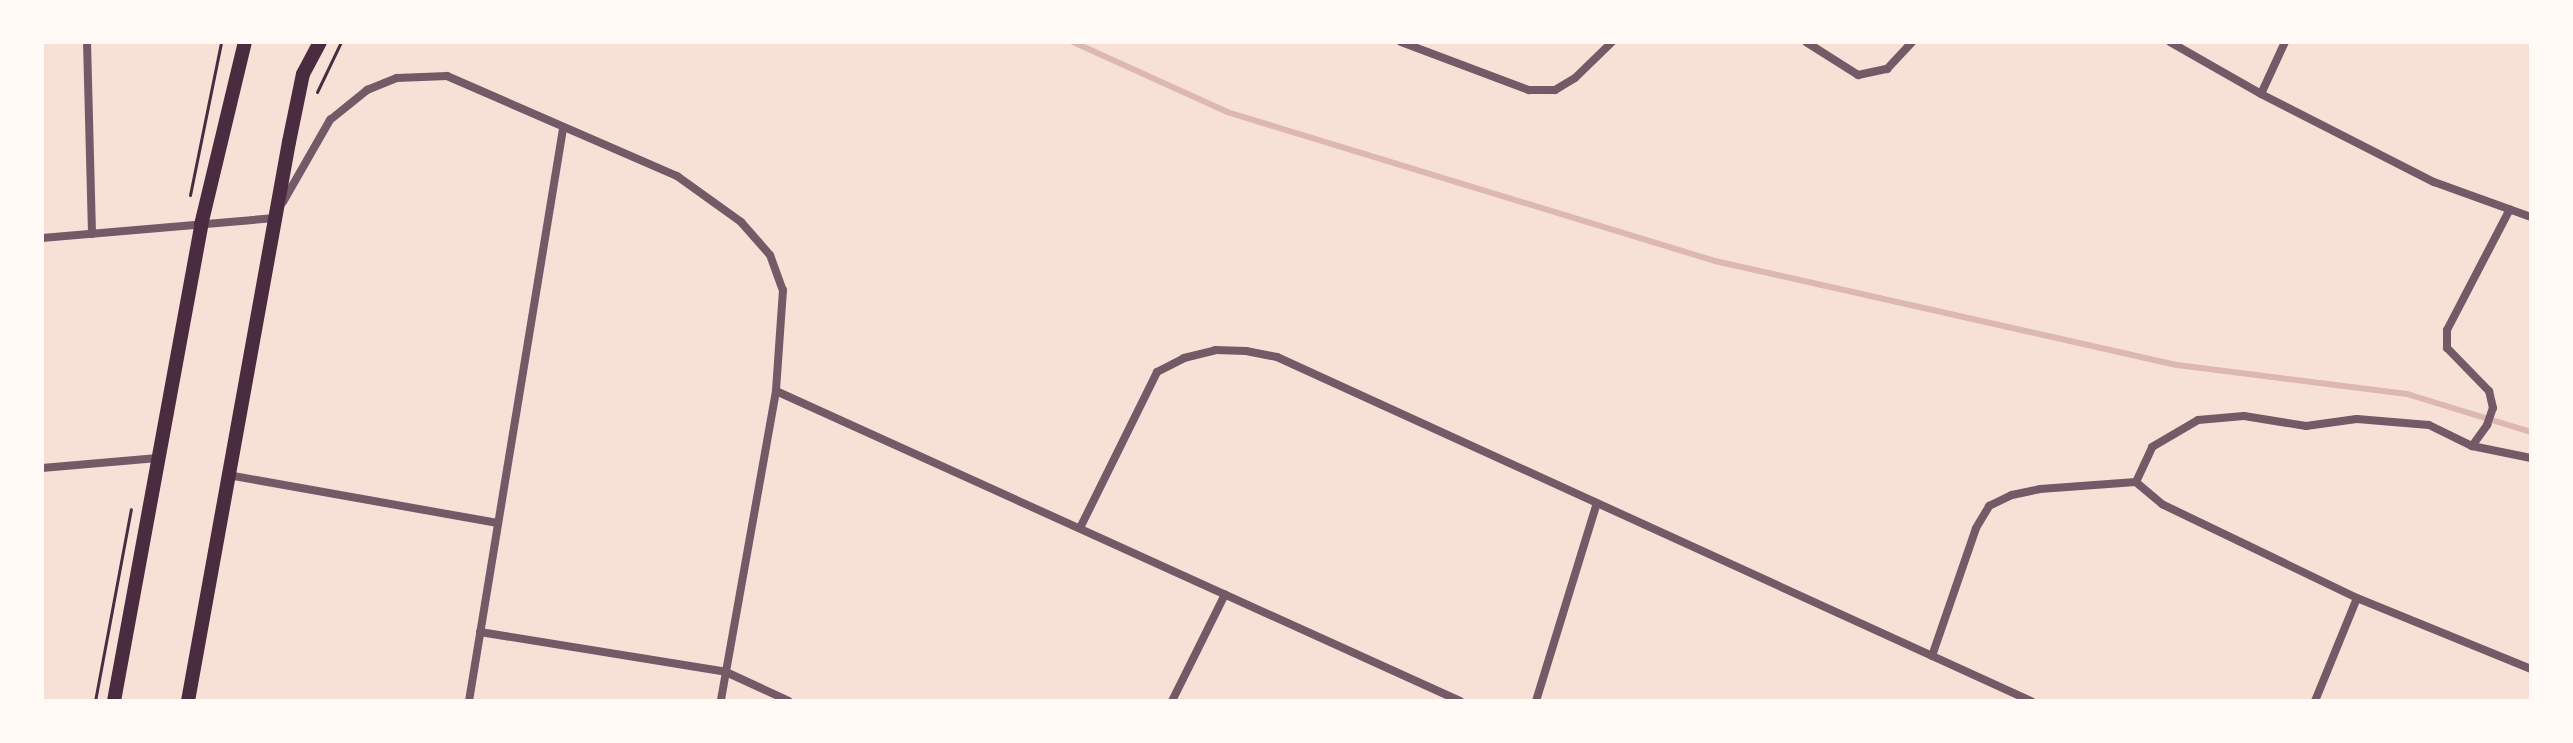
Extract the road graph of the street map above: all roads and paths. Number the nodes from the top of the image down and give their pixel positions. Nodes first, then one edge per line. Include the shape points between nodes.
1 (87, 42) edge
2 (245, 42) edge
3 (320, 42) edge
4 (1401, 42) edge
5 (1612, 42) edge
6 (1806, 42) edge
7 (1912, 42) edge
8 (2170, 42) edge
9 (2285, 42) edge
10 (2261, 94) junction
11 (563, 129) junction
12 (2510, 209) junction
13 (2531, 217) edge
14 (274, 220) junction
15 (201, 225) junction
16 (92, 234) junction
17 (42, 238) edge
18 (776, 391) junction
19 (2472, 446) junction
20 (158, 458) junction
21 (2531, 458) edge
22 (42, 468) edge
23 (228, 475) junction
24 (2136, 482) junction
25 (1597, 503) junction
26 (498, 523) junction
27 (1080, 528) junction
28 (1225, 594) junction
29 (2357, 598) junction
30 (480, 632) junction
31 (1932, 656) junction
32 (2531, 669) edge
33 (726, 672) junction
34 (114, 701) edge
35 (188, 701) edge
36 (469, 701) edge
37 (721, 701) edge
38 (789, 701) edge
39 (1172, 701) edge
40 (1460, 701) edge
41 (1536, 701) edge
42 (2031, 701) edge
43 (2315, 701) edge

1 - 16 street
2 - 15 main road
3 - 14 main road via 303,74
4 - 5 street via 1529,90 1555,90
6 - 7 street via 1858,75 1887,69
8 - 10 street
9 - 10 street
10 - 12 street via 2434,182
11 - 14 street via 447,76 397,78 367,90 330,120
11 - 18 street via 677,176 741,222 770,255 783,290
11 - 26 street
12 - 13 street
12 - 19 street via 2445,340 2489,391 2493,408
14 - 15 street
14 - 23 main road
15 - 16 street
15 - 20 main road
16 - 17 street
18 - 27 street
18 - 33 street
19 - 21 street
19 - 24 street via 2429,425 2357,419 2306,426 2244,416 2198,420 2152,447
20 - 22 street
20 - 34 main road
23 - 26 street
23 - 35 main road
24 - 29 street via 2162,504
24 - 31 street via 2040,489 1989,506 1976,528
25 - 27 street via 1277,357 1215,350 1157,372
25 - 31 street
25 - 41 street
26 - 30 street
27 - 28 street
28 - 39 street
28 - 40 street
29 - 32 street
29 - 43 street
30 - 33 street
30 - 36 street
31 - 42 street
33 - 37 street
33 - 38 street

